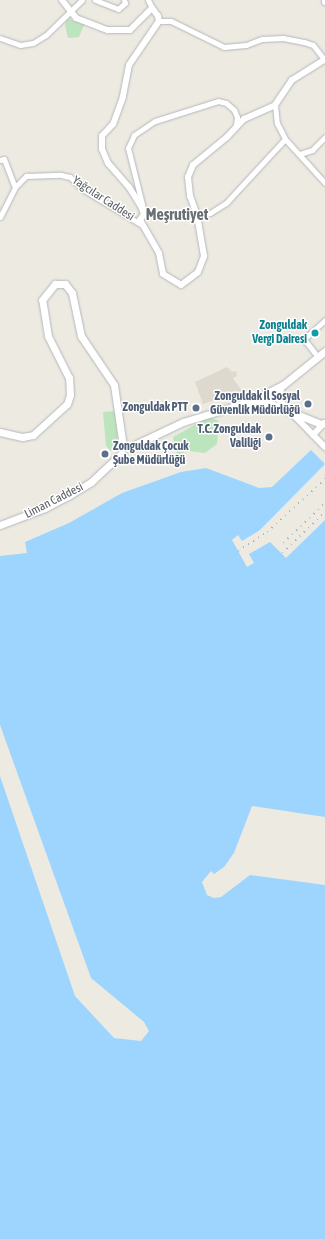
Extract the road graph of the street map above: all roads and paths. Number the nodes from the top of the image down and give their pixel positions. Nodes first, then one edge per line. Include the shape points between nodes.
1 (62, 0) edge
2 (82, 0) edge
3 (95, 0) edge
4 (124, 0) edge
5 (148, 0) edge
6 (152, 8) junction
7 (70, 11) junction
8 (159, 21) junction
9 (0, 38) edge
10 (324, 60) edge
11 (275, 105) junction
12 (236, 125) junction
13 (325, 137) edge
14 (285, 139) junction
15 (300, 154) junction
16 (0, 160) edge
17 (325, 183) edge
18 (15, 187) junction
19 (144, 214) junction
20 (197, 216) junction
21 (0, 217) edge
22 (145, 226) junction
23 (325, 320) edge
24 (323, 354) edge
25 (283, 385) junction
26 (249, 402) junction
27 (291, 413) junction
28 (324, 423) edge
29 (0, 432) edge
30 (315, 437) junction
31 (325, 447) edge
32 (124, 449) junction
33 (0, 525) edge

1 - 7 street
2 - 7 street
3 - 4 street via 118,9 125,3
5 - 6 street
6 - 7 street via 130,30 108,30 76,18
6 - 8 street
7 - 9 street via 46,35 33,43 20,45
8 - 10 street via 171,21 224,47 246,45 262,39 283,38 304,42 313,45
8 - 19 street, Yağcılar Caddesi via 129,65 123,97 113,124 102,136 102,149 108,163 130,187
10 - 11 street via 292,80
11 - 12 street
11 - 14 street via 277,123
12 - 19 street via 237,117 234,110 226,103 218,101 155,121 134,135 128,148
12 - 20 street via 227,137 193,165 188,177 190,196
13 - 15 street via 312,150
14 - 15 street
14 - 20 street via 226,203 210,213
15 - 17 street
16 - 18 street via 4,159
18 - 21 street, Yağcılar Caddesi
18 - 22 street, Yağcılar Caddesi via 26,176 70,177 81,188
19 - 22 street, Yağcılar Caddesi via 140,220
20 - 22 street via 204,256 198,272 181,285 164,274 160,253
23 - 24 street via 304,340
24 - 25 main road
25 - 26 main road
25 - 27 street via 277,398
26 - 27 main road via 269,403
26 - 32 main road, Liman Caddesi via 183,422
27 - 28 main road
27 - 30 street
28 - 30 street
29 - 32 main road via 22,437 33,435 67,404 70,395 69,378 48,336 42,300 55,284 65,284 72,293 81,336 114,385
30 - 31 street
32 - 33 main road, Liman Caddesi via 91,482 68,496

